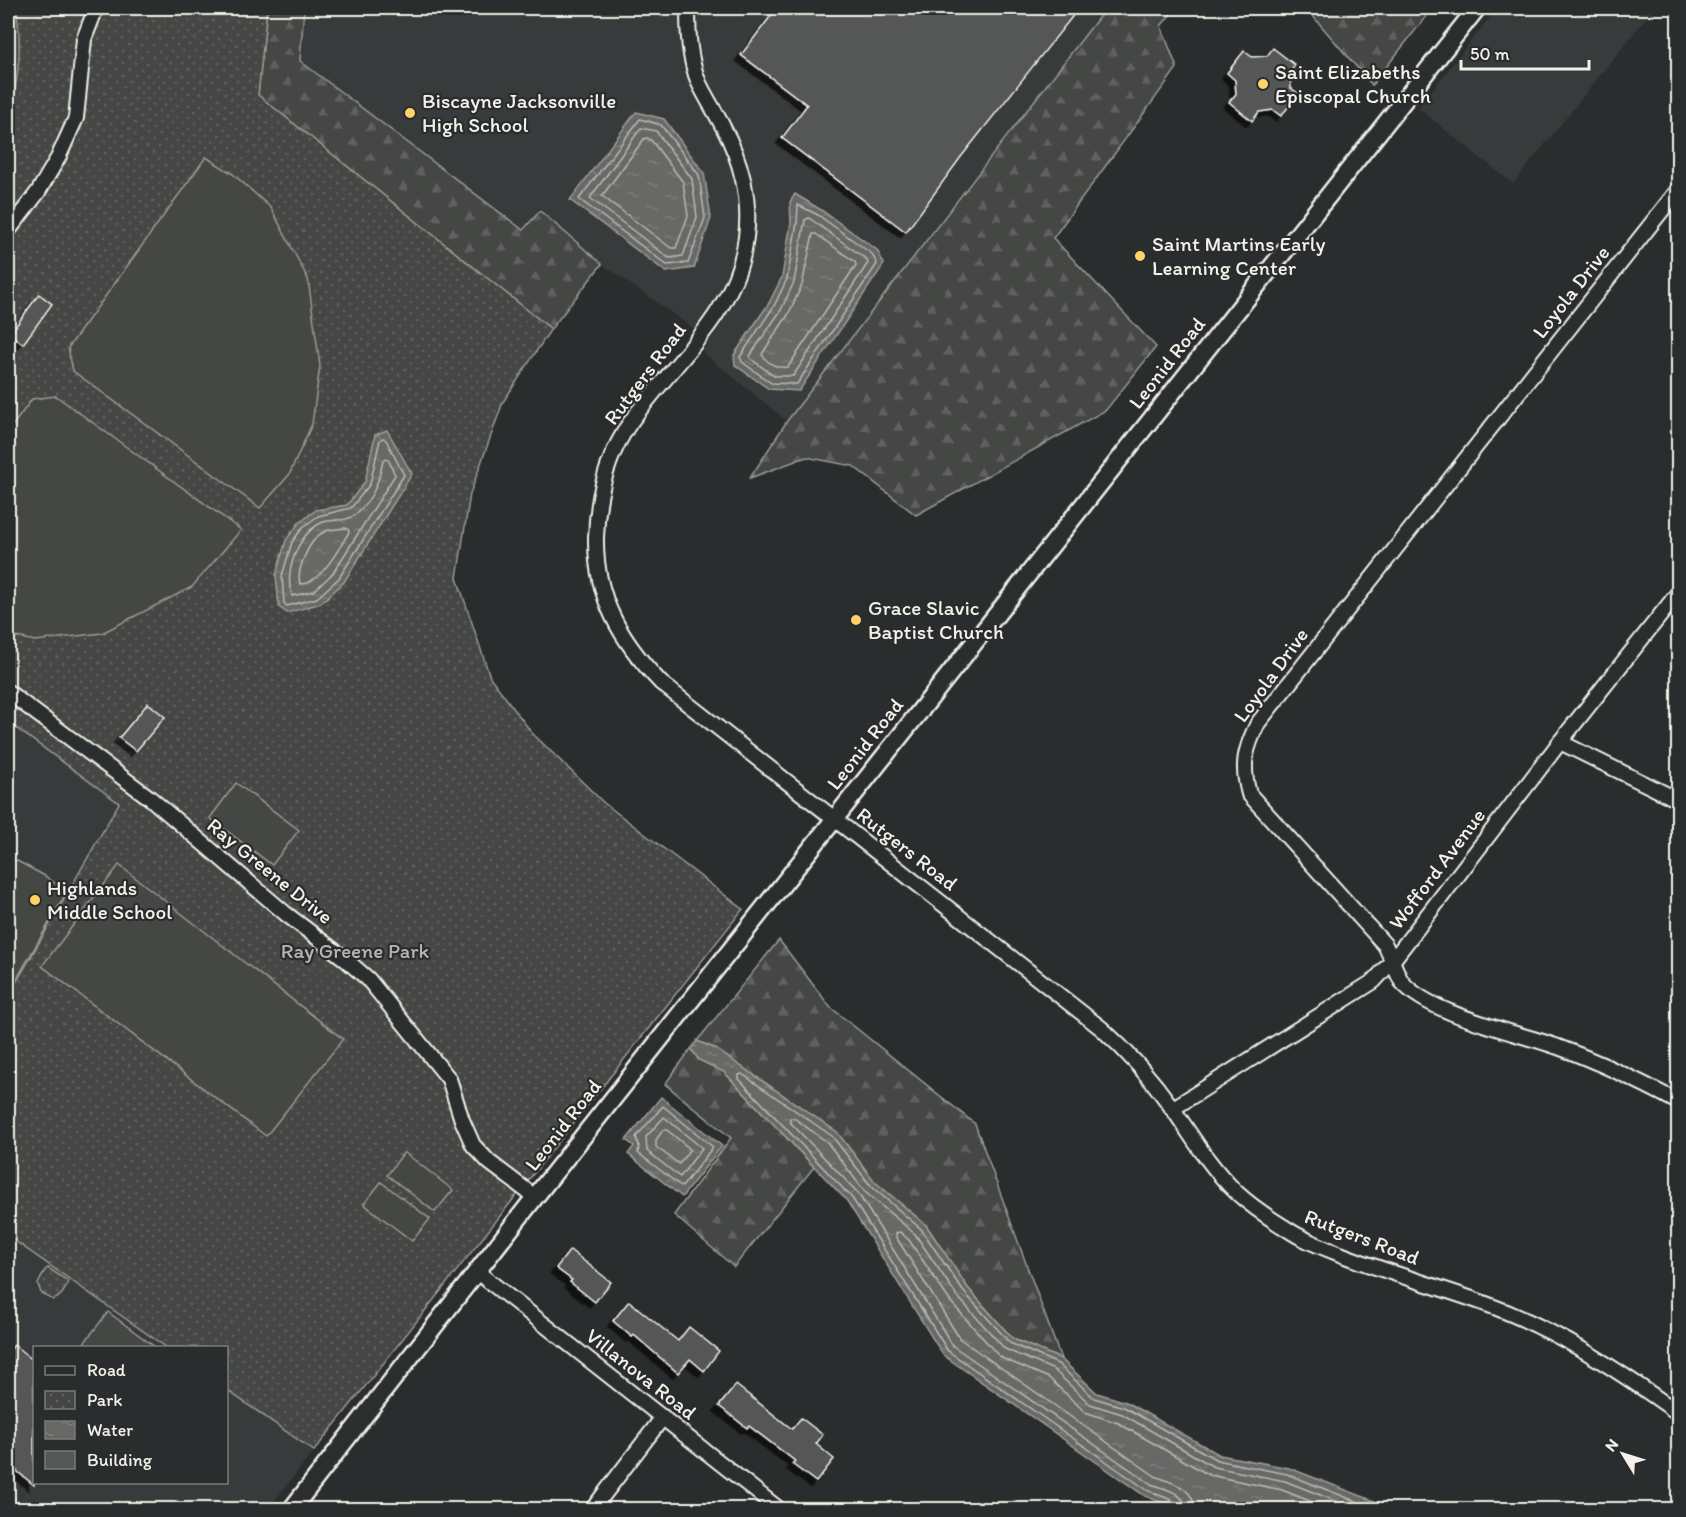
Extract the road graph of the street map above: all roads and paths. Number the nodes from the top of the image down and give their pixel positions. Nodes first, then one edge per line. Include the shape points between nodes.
1 (96, 8) edge
2 (688, 8) edge
3 (1477, 8) edge
4 (1678, 190) edge
5 (8, 231) edge
6 (1678, 593) edge
7 (8, 692) edge
8 (1560, 742) junction
9 (1678, 800) edge
10 (834, 819) junction
11 (1393, 960) junction
12 (1678, 1102) edge
13 (1172, 1109) junction
14 (535, 1197) junction
15 (476, 1271) junction
16 (1678, 1413) edge
17 (663, 1417) junction
18 (291, 1509) edge
19 (592, 1509) edge
20 (780, 1509) edge

1 - 5 street via 84,39 76,118 38,192
2 - 10 street, Rutgers Road via 692,62 735,152 743,182 746,237 741,265 717,315 637,413 612,457 602,484 597,516 599,578 622,636 661,683
3 - 10 street, Leonid Road
4 - 11 street, Loyola Drive via 1257,723 1250,739 1244,776 1249,794 1385,945
6 - 8 street, Wofford Avenue
7 - 14 street, Ray Greene Drive via 150,798 368,979 449,1079 473,1145
8 - 9 street
8 - 11 street, Wofford Avenue
10 - 13 street, Rutgers Road via 1101,1028 1137,1062
10 - 14 street, Leonid Road
11 - 12 street, Loyola Drive via 1401,981 1422,999 1442,1009 1596,1062
11 - 13 street, Wofford Avenue via 1360,992
13 - 16 street, Rutgers Road via 1236,1193 1290,1231 1357,1261 1488,1304 1532,1323 1634,1381
14 - 15 street, Leonid Road
15 - 17 street, Villanova Road
15 - 18 street, Leonid Road
17 - 19 street
17 - 20 street, Villanova Road

